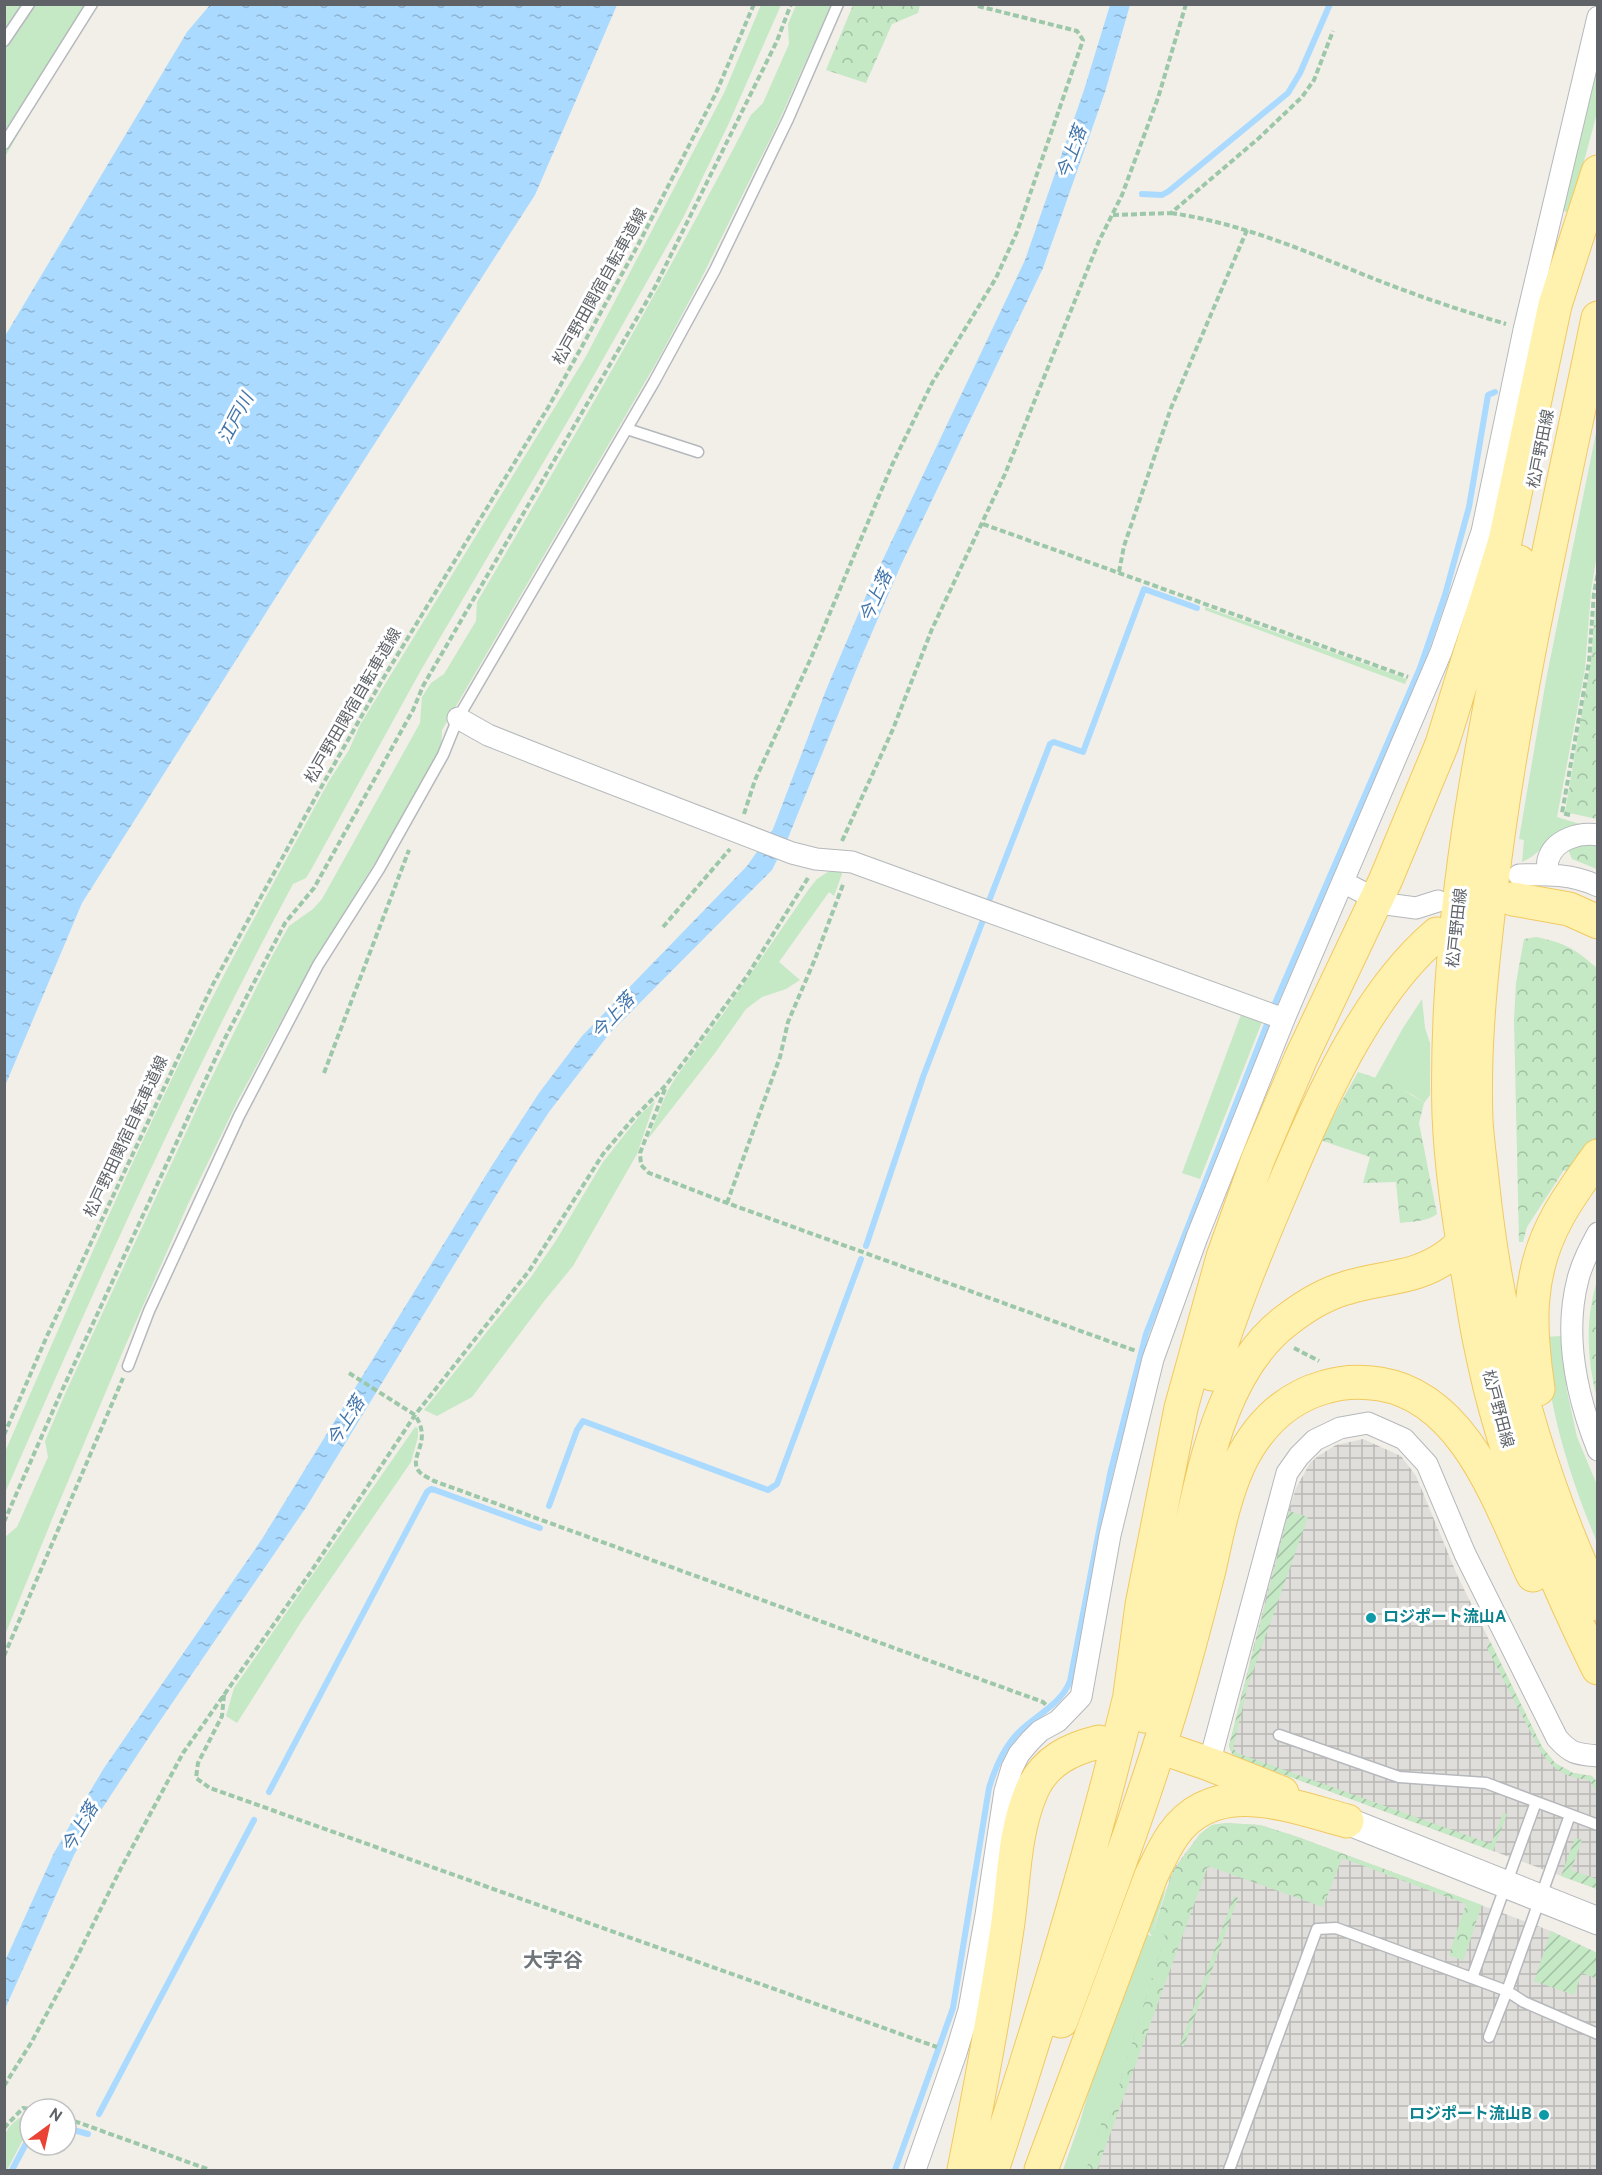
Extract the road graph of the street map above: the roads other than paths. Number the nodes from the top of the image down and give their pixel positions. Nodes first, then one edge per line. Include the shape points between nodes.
1 (29, 4) edge
2 (92, 4) edge
3 (838, 4) edge
4 (1598, 17) edge
5 (4, 41) edge
6 (4, 144) edge
7 (1598, 172) edge
8 (1598, 177) edge
9 (1598, 318) edge
10 (627, 429) junction
11 (698, 452) dead end
12 (458, 718) junction
13 (1598, 835) edge
14 (1548, 874) junction
15 (1343, 882) junction
16 (1598, 886) edge
17 (1516, 887) joint
18 (1364, 893) dead end
19 (1438, 901) dead end
20 (1386, 904) dead end
21 (1598, 922) edge
22 (1437, 934) dead end
23 (1275, 1015) junction
24 (1598, 1156) edge
25 (1484, 1192) junction
26 (1598, 1233) edge
27 (1463, 1244) junction
28 (128, 1366) road end
29 (1598, 1450) edge
30 (1598, 1567) edge
31 (1598, 1604) edge
32 (1598, 1668) edge
33 (1598, 1681) edge
34 (1129, 1702) junction
35 (1279, 1735) dead end
36 (1099, 1742) dead end
37 (1177, 1753) dead end
38 (1598, 1756) edge
39 (1209, 1764) junction
40 (1536, 1802) junction
41 (1570, 1815) junction
42 (1347, 1821) junction
43 (1598, 1825) edge
44 (1506, 1884) junction
45 (1541, 1898) junction
46 (1598, 1921) edge
47 (1472, 1978) junction
48 (1507, 1991) junction
49 (1058, 2030) junction
50 (1598, 2034) edge
51 (1489, 2037) dead end
52 (915, 2170) edge
53 (964, 2170) edge
54 (992, 2170) edge
55 (1013, 2170) edge
56 (1041, 2170) edge
57 (1229, 2170) edge

1 - 5 lane
2 - 6 lane
3 - 10 lane via 715,270
4 - 15 street via 1524,330 1482,532 1441,652
7 - 34 main road via 1556,305 1506,541 1442,744 1386,879 1262,1149 1223,1257 1181,1408 1142,1605
8 - 27 main road, 松戸野田線 via 1471,810 1454,964 1449,1064 1449,1117
9 - 25 main road, 松戸野田線 via 1500,809 1482,966 1478,1059 1476,1119
10 - 11 lane
10 - 12 lane
12 - 23 street via 488,735 792,853 834,860
12 - 28 lane via 443,755 379,869 318,965 239,1116 149,1311
13 - 14 street via 1584,833 1568,838 1551,853
14 - 16 street
14 - 17 street
15 - 18 street
15 - 23 street
17 - 21 main road
19 - 20 street via 1416,908
22 - 34 main road via 1399,972 1349,1050 1318,1106 1248,1270 1199,1415
23 - 52 street via 1153,1359 1110,1535 1081,1697 1058,1721 1040,1731 1012,1768 969,2010
24 - 30 main road via 1545,1242 1531,1303 1542,1412
25 - 27 main road via 1477,1222
25 - 31 main road, 松戸野田線 via 1504,1326 1528,1419 1552,1495
26 - 29 street via 1578,1280 1572,1334 1576,1374
27 - 32 main road, 松戸野田線 via 1481,1347 1516,1475 1556,1578
27 - 49 main road via 1436,1265 1413,1274 1347,1288 1314,1301 1268,1338 1239,1378 1210,1451 1164,1645
33 - 49 main road via 1561,1632 1486,1477 1448,1420 1425,1400 1396,1387 1364,1382 1338,1383 1291,1401 1252,1440 1228,1490 1166,1726
34 - 54 main road via 1034,2041
35 - 40 lane via 1399,1777 1486,1783
36 - 53 main road via 1077,1747 1045,1770 1025,1812 991,2036
37 - 39 main road
38 - 39 street via 1567,1749 1557,1738 1465,1554 1426,1464 1404,1439 1368,1423 1340,1428 1315,1440 1287,1473
39 - 42 main road
40 - 41 lane
40 - 44 lane
41 - 43 lane
41 - 45 lane
42 - 44 street
42 - 56 main road via 1252,1798 1225,1800 1206,1807 1174,1833 1151,1876
44 - 45 street
44 - 47 lane
45 - 46 street
45 - 48 lane
47 - 48 lane
47 - 57 lane via 1336,1928 1317,1929
48 - 50 lane
48 - 51 lane
49 - 55 main road

